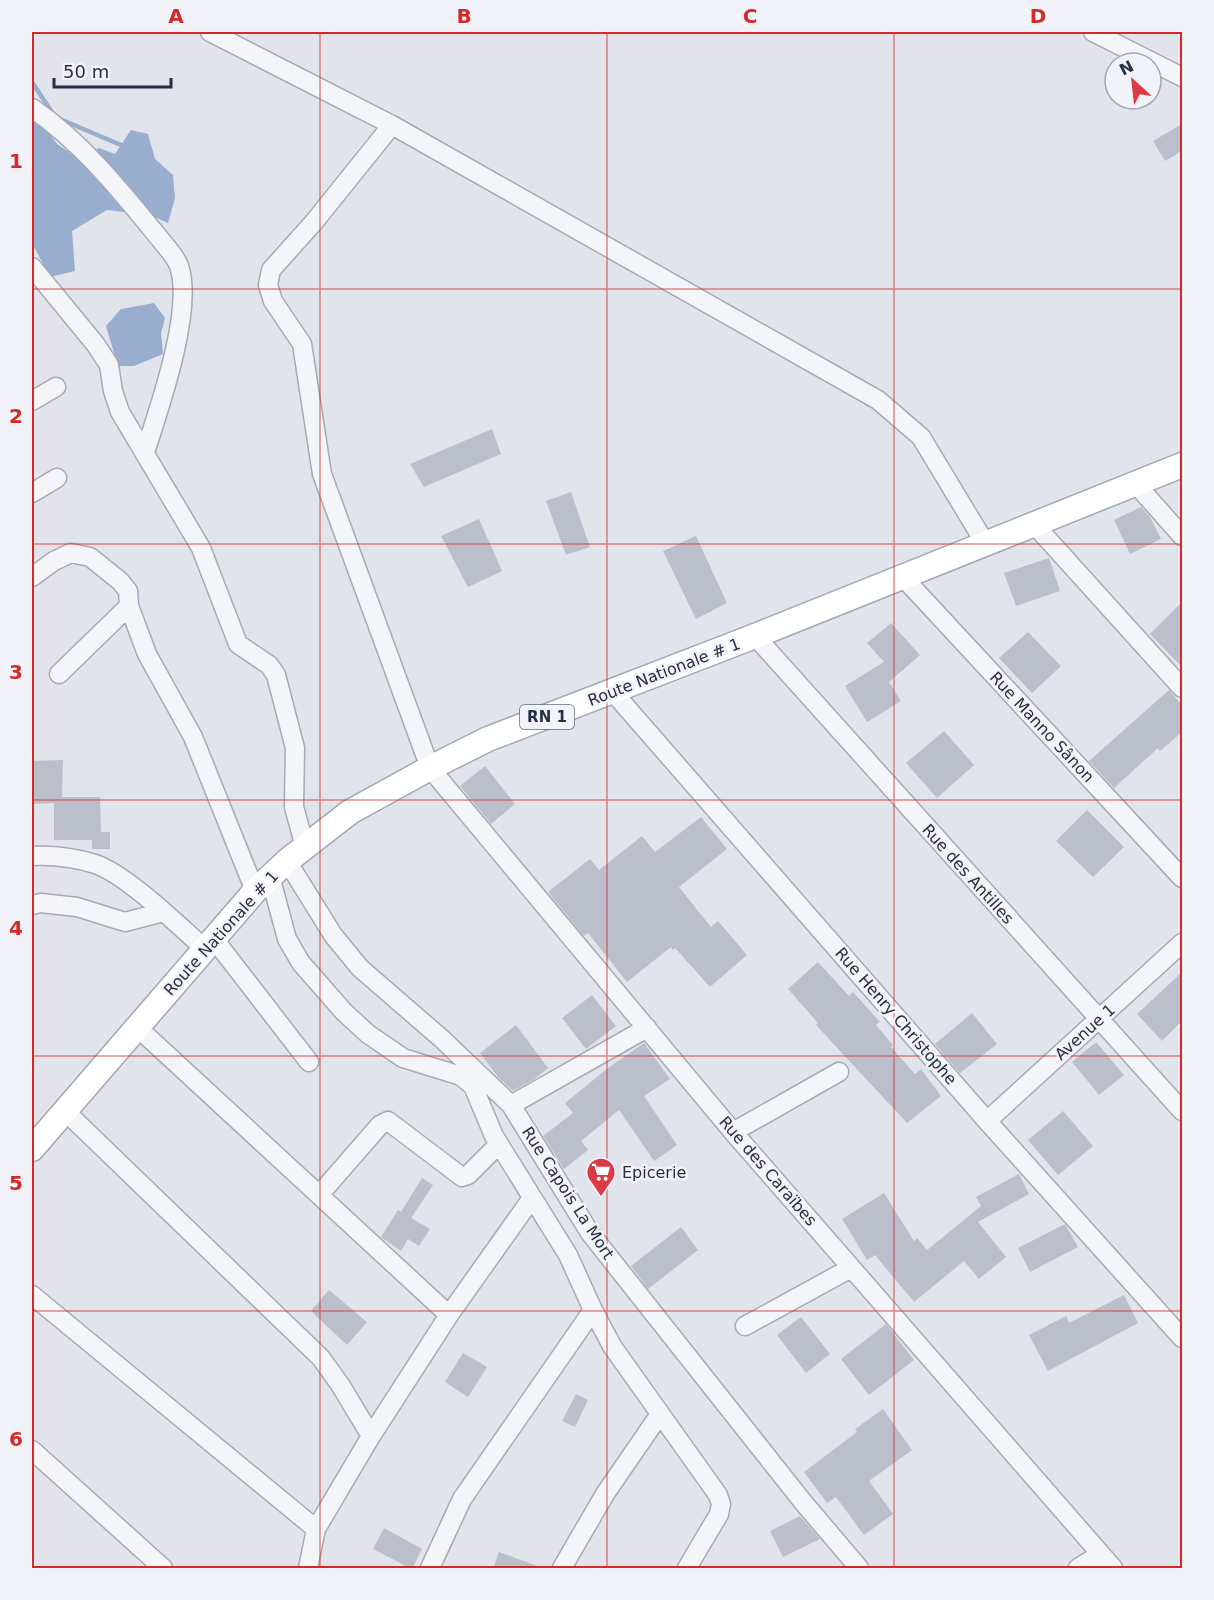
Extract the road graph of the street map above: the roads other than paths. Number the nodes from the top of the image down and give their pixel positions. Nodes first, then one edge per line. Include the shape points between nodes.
1 (210, 32) edge
2 (1093, 32) edge
3 (1182, 77) edge
4 (32, 108) edge
5 (392, 125) junction
6 (32, 267) edge
7 (56, 387) dead end
8 (32, 401) edge
9 (145, 452) junction
10 (1182, 465) edge
11 (57, 478) dead end
12 (1135, 483) junction
13 (32, 493) edge
14 (1033, 524) junction
15 (1182, 536) edge
16 (985, 543) junction
17 (902, 576) junction
18 (32, 577) edge
19 (129, 606) junction
20 (755, 636) junction
21 (59, 674) dead end
22 (1182, 688) edge
23 (613, 692) junction
24 (430, 768) junction
25 (32, 856) edge
26 (279, 869) junction
27 (1182, 878) edge
28 (32, 905) edge
29 (163, 912) junction
30 (1182, 943) edge
31 (209, 944) junction
32 (1099, 1019) junction
33 (137, 1027) junction
34 (647, 1028) junction
35 (309, 1062) dead end
36 (839, 1072) dead end
37 (511, 1105) junction
38 (64, 1111) junction
39 (1182, 1111) edge
40 (987, 1121) junction
41 (733, 1132) junction
42 (499, 1144) junction
43 (32, 1149) edge
44 (319, 1195) junction
45 (532, 1198) junction
46 (851, 1268) junction
47 (32, 1295) edge
48 (593, 1311) junction
49 (449, 1315) junction
50 (745, 1326) dead end
51 (1182, 1338) edge
52 (660, 1414) junction
53 (371, 1436) junction
54 (32, 1450) edge
55 (316, 1529) junction
56 (1101, 1554) junction
57 (164, 1569) edge
58 (308, 1569) edge
59 (430, 1569) edge
60 (562, 1569) edge
61 (687, 1569) edge
62 (859, 1569) edge
63 (1078, 1569) edge
64 (1113, 1569) edge

1 - 5 street
2 - 3 street
4 - 9 street via 100,167 179,265 183,289 178,333
5 - 16 street via 879,400 921,437
5 - 24 street, Rue des Caraïbes via 271,270 268,285 273,301 302,344 322,474
6 - 9 street via 109,365 120,412
7 - 8 street
9 - 26 street via 201,548 238,644 269,665 276,675 295,748 294,807
10 - 12 main road, Route Nationale # 1 / RN 1
11 - 13 street
12 - 14 main road, Route Nationale # 1 / RN 1
12 - 15 street
14 - 16 main road, Route Nationale # 1 / RN 1
14 - 22 street
16 - 17 main road, Route Nationale # 1 / RN 1
17 - 20 main road, Route Nationale # 1 / RN 1
17 - 27 street, Rue Manno Sânon
18 - 19 street via 71,553 90,557 128,591
19 - 21 street
19 - 26 street via 147,654 193,737
20 - 23 main road, Route Nationale # 1 / RN 1
20 - 32 street, Rue des Antilles
23 - 24 main road, Route Nationale # 1 / RN 1 via 488,740
23 - 40 street, Rue Henry Christophe
24 - 26 main road, Route Nationale # 1 / RN 1 via 350,812
24 - 34 street, Rue des Caraïbes
25 - 29 street via 98,865
26 - 31 main road, Route Nationale # 1 / RN 1
26 - 37 street, Rue Capois La Mort via 360,968
26 - 42 street via 287,939 301,963 369,1034 403,1058 461,1076 473,1086
28 - 29 street via 77,907 125,922
29 - 31 street
30 - 32 street, Avenue 1
31 - 33 main road, Route Nationale # 1 / RN 1
31 - 35 street
32 - 39 street, Rue des Antilles
32 - 40 street, Avenue 1
33 - 38 main road, Route Nationale # 1 / RN 1
33 - 44 street
34 - 37 street
34 - 41 street, Rue des Caraïbes
36 - 41 street
37 - 62 street, Rue Capois La Mort via 590,1233
38 - 43 main road, Route Nationale # 1 / RN 1
38 - 53 street via 321,1358
40 - 51 street, Rue Henry Christophe
41 - 46 street, Rue des Caraïbes
42 - 44 street via 462,1178 388,1121 380,1125
42 - 45 street
44 - 49 street
45 - 48 street via 568,1255
45 - 49 street
46 - 50 street
46 - 56 street, Rue des Caraïbes
47 - 55 street
48 - 52 street via 612,1346
48 - 59 street via 462,1499
49 - 53 street
52 - 60 street via 605,1494
52 - 61 street via 721,1504
53 - 55 street
54 - 57 street
55 - 58 street
56 - 63 street
56 - 64 street, Rue des Caraïbes

